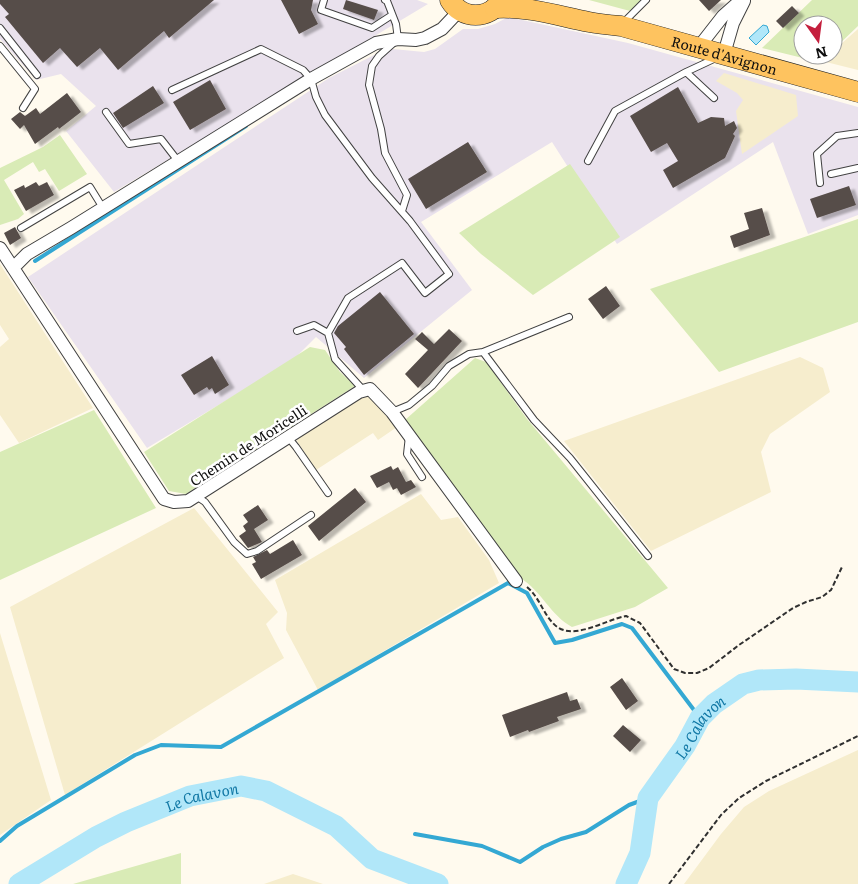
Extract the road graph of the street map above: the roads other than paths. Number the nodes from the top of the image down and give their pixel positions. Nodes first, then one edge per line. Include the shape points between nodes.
1 (324, 0) edge
2 (385, 0) edge
3 (548, 0) edge
4 (646, 0) edge
5 (742, 0) edge
6 (498, 4) edge
7 (455, 5) edge
8 (392, 15) junction
9 (621, 26) junction
10 (0, 28) edge
11 (398, 39) junction
12 (0, 46) edge
13 (698, 48) junction
14 (724, 54) junction
15 (686, 72) junction
16 (37, 75) dead end
17 (311, 79) junction
18 (172, 90) dead end
19 (858, 92) edge
20 (714, 98) dead end
21 (23, 108) dead end
22 (106, 112) dead end
23 (858, 133) edge
24 (178, 161) junction
25 (588, 162) dead end
26 (858, 168) edge
27 (831, 174) dead end
28 (820, 183) dead end
29 (103, 208) junction
30 (402, 211) junction
31 (21, 228) dead end
32 (0, 248) edge
33 (13, 268) junction
34 (569, 317) dead end
35 (297, 330) dead end
36 (328, 333) junction
37 (483, 352) junction
38 (364, 391) junction
39 (392, 412) junction
40 (409, 435) junction
41 (288, 437) junction
42 (422, 477) dead end
43 (328, 493) dead end
44 (196, 496) junction
45 (312, 515) dead end
46 (648, 556) dead end
47 (516, 581) road end

1 - 8 lane via 321,10 372,28
2 - 8 lane
3 - 9 main road, Route d'Avignon via 598,15
4 - 9 lane
5 - 13 street via 723,16
5 - 14 street
6 - 7 main road, Route d'Avignon via 478,16
6 - 9 main road, Route d'Avignon
7 - 11 street via 442,29 425,38
8 - 11 lane
9 - 13 main road, Route d'Avignon
10 - 16 lane
11 - 17 street via 376,43
11 - 30 lane via 372,66 369,85 385,153 407,195
12 - 21 lane via 35,89
13 - 14 main road, Route d'Avignon
14 - 15 lane
14 - 19 main road, Route d'Avignon
15 - 20 lane
15 - 25 lane via 615,111
17 - 18 lane via 303,70 261,49
17 - 24 street
17 - 30 lane via 325,115 372,178
22 - 24 lane via 129,144 161,139
23 - 28 lane via 837,136 817,154
24 - 29 street
26 - 27 lane
29 - 31 lane via 90,187
29 - 33 street via 27,254
30 - 36 lane via 449,274 425,293 402,263 348,298
32 - 33 street, Chemin de Moricelli
33 - 44 street, Chemin de Moricelli via 164,499 188,501
34 - 37 lane
35 - 36 lane via 314,325
36 - 38 lane via 335,358
37 - 39 lane via 469,354 449,366 409,405
37 - 46 lane via 534,420 570,458
38 - 39 street via 370,389
38 - 41 street, Chemin de Moricelli
39 - 40 street
40 - 42 lane via 407,454
40 - 47 street
41 - 43 lane
41 - 44 street, Chemin de Moricelli
44 - 45 lane via 205,502 234,542 247,554 257,552

